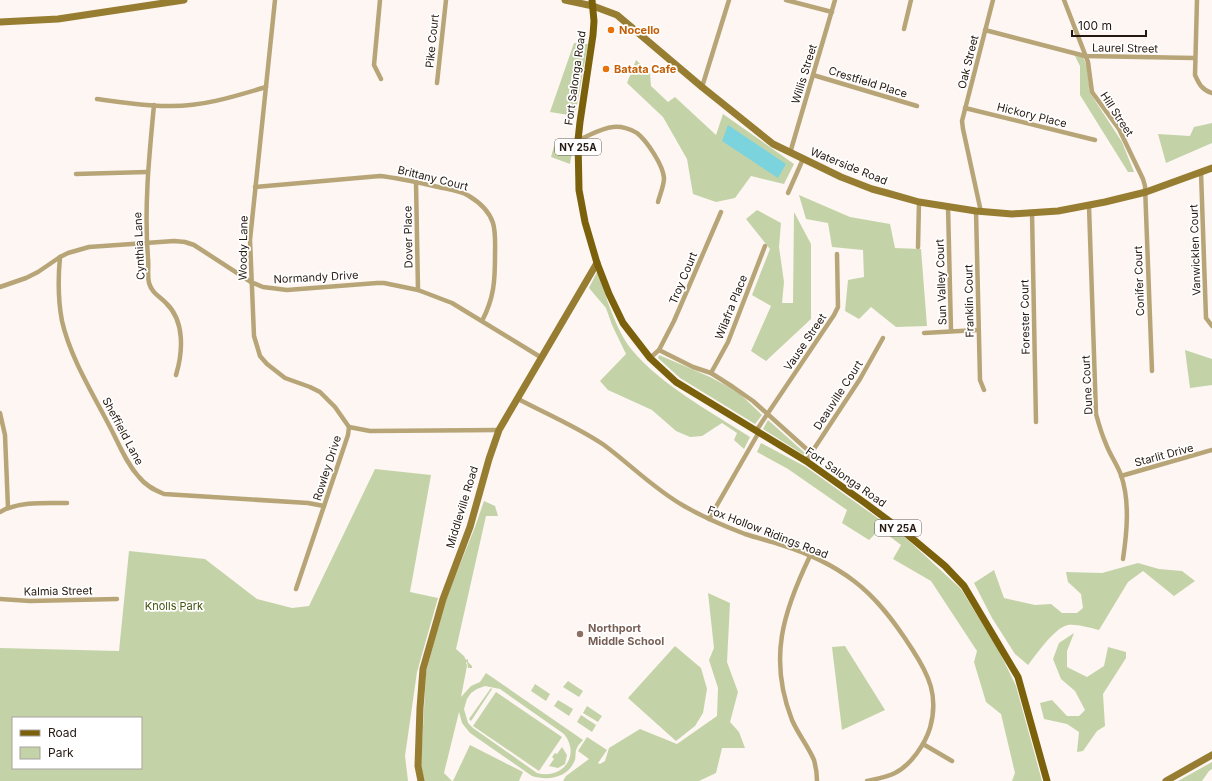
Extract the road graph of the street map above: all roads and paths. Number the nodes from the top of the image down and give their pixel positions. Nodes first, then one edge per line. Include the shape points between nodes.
1 (184, 0) edge
2 (276, 0) edge
3 (380, 0) edge
4 (446, 0) edge
5 (566, 0) edge
6 (729, 0) edge
7 (786, 0) edge
8 (835, 0) edge
9 (911, 0) edge
10 (993, 0) edge
11 (1064, 0) edge
12 (1197, 0) edge
13 (592, 3) edge
14 (832, 12) junction
15 (0, 22) edge
16 (904, 29) dead end
17 (985, 30) junction
18 (1085, 56) junction
19 (1195, 58) junction
20 (813, 75) junction
21 (382, 79) dead end
22 (437, 83) dead end
23 (266, 87) junction
24 (702, 87) junction
25 (1212, 93) edge
26 (97, 99) dead end
27 (154, 105) junction
28 (917, 106) dead end
29 (965, 108) junction
30 (963, 129) joint
31 (578, 140) junction
32 (1095, 140) dead end
33 (790, 153) junction
34 (803, 159) junction
35 (1212, 168) edge
36 (147, 172) junction
37 (1201, 172) junction
38 (76, 174) dead end
39 (416, 182) junction
40 (256, 187) junction
41 (1146, 192) junction
42 (788, 193) dead end
43 (658, 202) dead end
44 (919, 202) junction
45 (948, 206) junction
46 (1089, 206) junction
47 (721, 212) dead end
48 (979, 212) junction
49 (1032, 212) junction
50 (146, 244) junction
51 (765, 246) dead end
52 (918, 246) dead end
53 (837, 254) dead end
54 (60, 257) junction
55 (598, 263) junction
56 (251, 282) junction
57 (0, 287) edge
58 (418, 290) junction
59 (482, 321) junction
60 (1212, 326) edge
61 (978, 330) junction
62 (951, 331) junction
63 (924, 333) dead end
64 (883, 338) dead end
65 (659, 350) junction
66 (542, 358) junction
67 (650, 358) junction
68 (1152, 371) dead end
69 (711, 373) junction
70 (176, 375) dead end
71 (984, 390) dead end
72 (518, 398) junction
73 (0, 413) edge
74 (767, 414) junction
75 (1036, 422) dead end
76 (349, 427) junction
77 (499, 430) junction
78 (758, 432) junction
79 (1212, 450) edge
80 (811, 453) junction
81 (806, 461) junction
82 (1121, 476) junction
83 (67, 503) dead end
84 (324, 506) junction
85 (8, 508) junction
86 (0, 512) edge
87 (709, 519) junction
88 (810, 556) junction
89 (1123, 559) dead end
90 (296, 589) dead end
91 (0, 599) edge
92 (117, 599) dead end
93 (923, 744) junction
94 (1212, 755) edge
95 (952, 761) dead end
96 (421, 781) edge
97 (817, 781) edge
98 (867, 781) edge
99 (1047, 781) edge
100 (1166, 781) edge

1 - 15 main road via 58,19
2 - 23 street, Woody Lane
3 - 21 street via 374,65
4 - 22 street, Pike Court
5 - 13 main road, Waterside Road
6 - 24 street
7 - 14 street
8 - 14 street, Willis Street
9 - 16 street
10 - 17 street, Oak Street
11 - 18 street, Hill Street
12 - 19 street
13 - 24 main road, Waterside Road via 617,15
13 - 31 main road, Fort Salonga Road / NY 25A via 593,36
14 - 20 street, Willis Street
17 - 18 street, Laurel Street
17 - 29 street, Oak Street
18 - 19 street, Laurel Street
18 - 41 street, Hill Street via 1092,92 1119,129
19 - 25 street via 1195,75 1199,84
20 - 28 street, Crestfield Place
20 - 33 street, Willis Street
23 - 27 street via 204,103
23 - 40 street, Woody Lane
24 - 33 main road, Waterside Road via 773,144
26 - 27 street
27 - 36 street, Cynthia Lane
29 - 30 street, Oak Street
29 - 32 street, Hickory Place
30 - 48 street, Franklin Court
31 - 43 street via 614,126 636,133 645,141 661,165 664,177
31 - 55 main road, Fort Salonga Road / NY 25A via 581,205
33 - 34 main road, Waterside Road
34 - 42 street
34 - 44 main road, Waterside Road via 872,189
35 - 37 main road, Waterside Road
36 - 38 street
36 - 50 street, Cynthia Lane
37 - 41 main road, Waterside Road
37 - 60 street, Vanwicklen Court via 1206,318
39 - 40 street, Brittany Court via 380,176
39 - 58 street, Dover Place
39 - 59 street, Brittany Court via 467,195 486,210 493,223 494,283 489,307
40 - 56 street, Woody Lane via 250,240
41 - 46 main road, Waterside Road
41 - 68 street, Conifer Court
44 - 45 main road, Waterside Road
44 - 52 street
45 - 48 main road, Waterside Road
45 - 62 street, Sun Valley Court
46 - 49 main road, Waterside Road
46 - 82 street, Dune Court via 1096,414 1106,445
47 - 65 street, Troy Court
48 - 49 main road, Waterside Road
48 - 61 street, Franklin Court
49 - 75 street, Forester Court
50 - 54 street, Normandy Drive via 89,247
50 - 56 street, Normandy Drive via 174,241 194,244
50 - 70 street, Cynthia Lane via 152,291 172,309 180,327 181,360
51 - 69 street, Wilafra Place via 728,342
53 - 74 street, Vause Street via 838,307
54 - 57 street, Normandy Drive via 38,272
54 - 84 street, Sheffield Lane via 60,309 68,338 81,370 131,467 146,485 164,494
55 - 66 main road, Middleville Road
55 - 67 main road, Fort Salonga Road / NY 25A via 623,323
56 - 58 street, Normandy Drive via 263,288 275,289 377,283
56 - 76 street, Woody Lane via 252,323 260,356 284,378 320,392 335,406
58 - 59 street, Normandy Drive via 452,302
59 - 66 street, Normandy Drive
61 - 62 street, Sun Valley Court
61 - 71 street, Franklin Court via 980,380
62 - 63 street
64 - 80 street, Deauville Court via 860,379
65 - 67 street
65 - 69 street, Fort Salonga Road
66 - 72 main road, Middleville Road
67 - 78 main road, Fort Salonga Road / NY 25A via 676,382
69 - 74 street, Fort Salonga Road via 753,401
72 - 77 main road, Middleville Road
72 - 87 street, Fox Hollow Ridings Road via 590,436 666,495
73 - 85 street via 5,435
74 - 78 street, Vause Street
74 - 80 street, Fort Salonga Road
76 - 77 street, Rowley Drive via 370,431
76 - 84 street, Rowley Drive
77 - 96 main road, Middleville Road via 470,527 443,599 423,670 418,766
78 - 81 main road, Fort Salonga Road / NY 25A
78 - 87 street, Vause Street
79 - 82 street, Starlit Drive
80 - 81 street, Deauville Court
81 - 99 main road, Fort Salonga Road / NY 25A via 908,535 964,586 1018,678
82 - 89 street, Dune Court via 1127,511
83 - 85 street
84 - 90 street, Rowley Drive
85 - 86 street
87 - 88 street, Fox Hollow Ridings Road via 744,534
88 - 93 street, Fox Hollow Ridings Road via 840,572 866,591 891,618 920,662 928,677 933,707
88 - 97 street via 787,612 780,656 783,691 788,709 814,761
91 - 92 street, Kalmia Street
93 - 95 street
93 - 98 street, Fox Hollow Ridings Road via 914,757 896,773
94 - 100 main road

